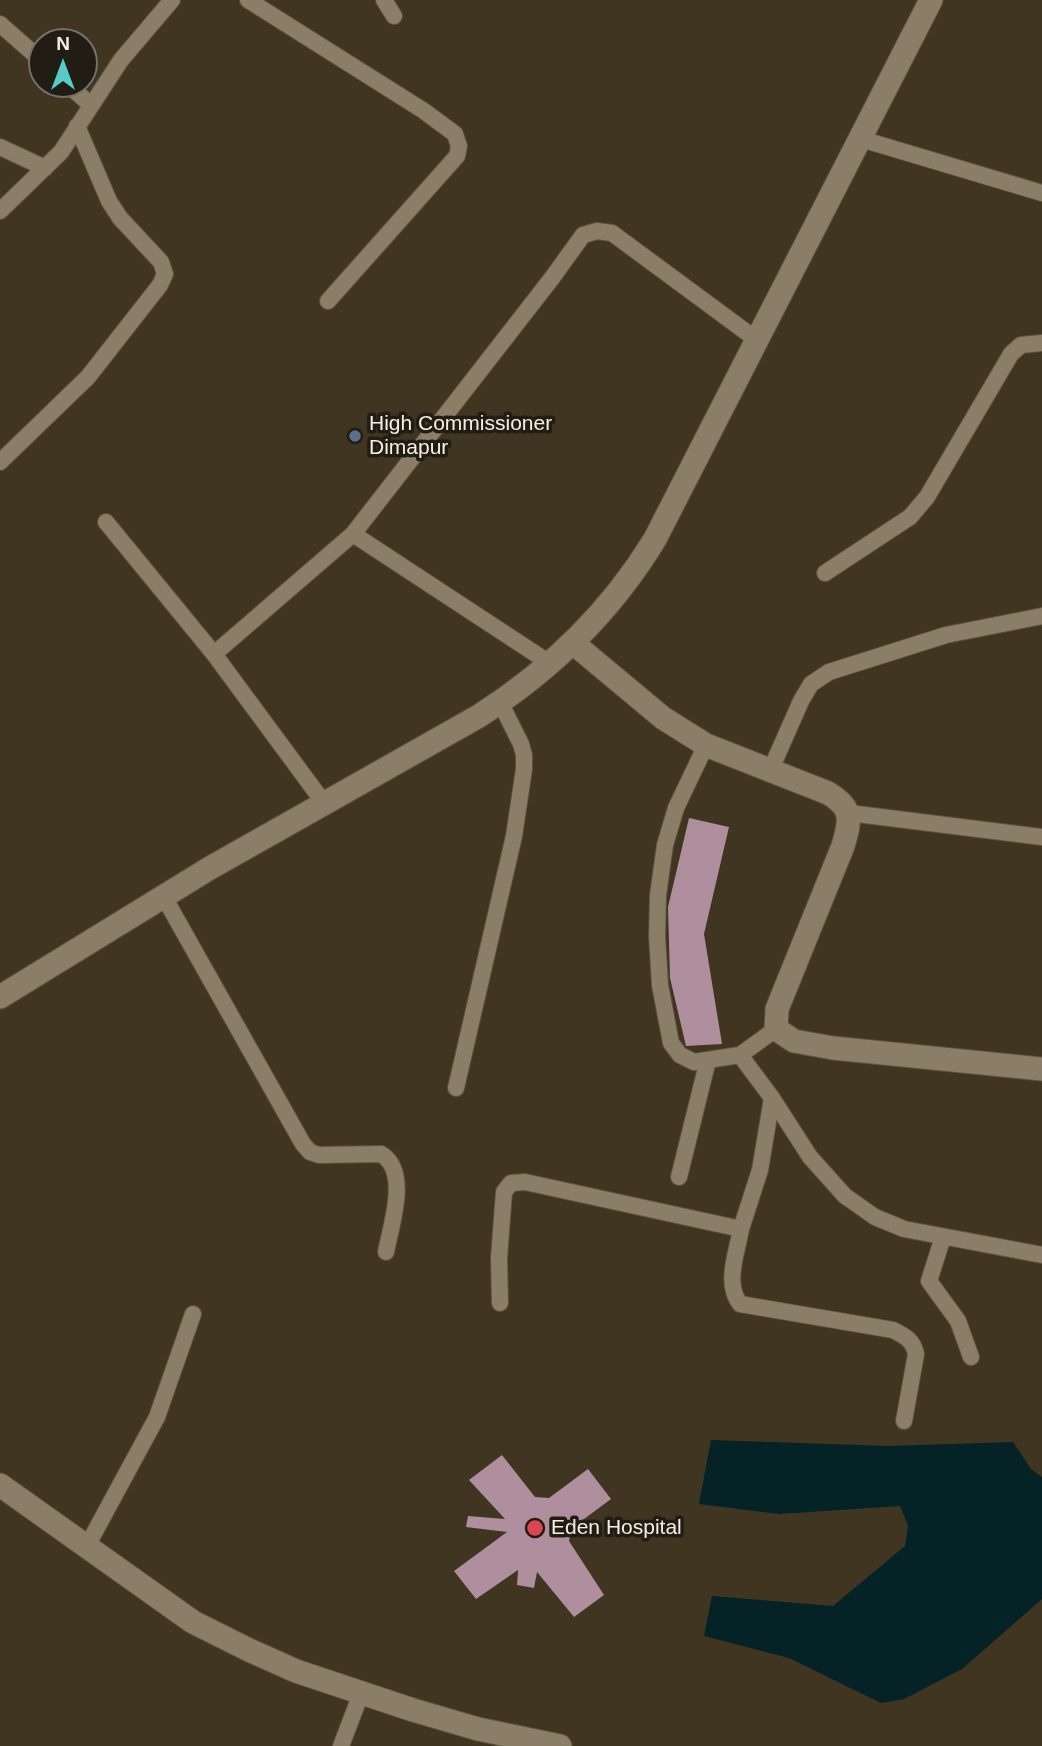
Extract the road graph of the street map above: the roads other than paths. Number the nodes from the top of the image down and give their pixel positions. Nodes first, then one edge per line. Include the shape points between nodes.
1 (172, 0) edge
2 (248, 0) edge
3 (384, 0) edge
4 (931, 0) edge
5 (394, 16) dead end
6 (0, 24) edge
7 (28, 49) edge
8 (83, 98) edge
9 (91, 105) junction
10 (77, 126) junction
11 (861, 139) junction
12 (0, 147) edge
13 (45, 168) junction
14 (1042, 193) edge
15 (0, 211) edge
16 (328, 301) dead end
17 (757, 340) junction
18 (1042, 343) edge
19 (0, 462) edge
20 (106, 522) dead end
21 (353, 534) junction
22 (825, 573) dead end
23 (1042, 616) edge
24 (573, 643) junction
25 (214, 654) junction
26 (551, 664) junction
27 (500, 702) junction
28 (706, 745) junction
29 (771, 769) junction
30 (324, 803) junction
31 (849, 813) junction
32 (1042, 836) edge
33 (164, 898) junction
34 (0, 997) edge
35 (776, 1029) junction
36 (740, 1055) junction
37 (708, 1060) junction
38 (1042, 1069) edge
39 (456, 1088) dead end
40 (772, 1098) junction
41 (679, 1177) dead end
42 (741, 1229) junction
43 (943, 1237) junction
44 (386, 1252) dead end
45 (1042, 1255) edge
46 (500, 1303) dead end
47 (193, 1314) dead end
48 (971, 1357) dead end
49 (904, 1421) dead end
50 (0, 1485) edge
51 (86, 1548) junction
52 (362, 1691) junction
53 (341, 1746) edge
54 (560, 1746) edge

1 - 9 street
2 - 16 street via 424,111 454,134 459,146 457,156
3 - 5 street
4 - 11 street
6 - 7 street
8 - 9 street
9 - 10 street
10 - 13 street
10 - 19 street via 109,201 161,261 165,274 88,377
11 - 14 street
11 - 17 street
12 - 13 street
13 - 15 street
17 - 21 street via 612,233 583,235
17 - 24 street via 639,565
18 - 22 street via 1021,345 1011,354 927,497 910,517
20 - 25 street
21 - 25 street
21 - 26 street
23 - 29 street via 946,635 830,672 811,684
24 - 26 street
24 - 28 street via 663,718
25 - 30 street
26 - 27 street
27 - 30 street
27 - 39 street via 521,744 524,769
28 - 29 street
28 - 37 street via 676,808 665,845 657,936 671,1043 680,1055 694,1062
29 - 31 street via 828,793 842,801
30 - 33 street
31 - 32 street
31 - 35 street via 844,846 777,1009
33 - 34 street
33 - 44 street via 303,1144 319,1155 381,1154 394,1167 398,1185
35 - 36 street
35 - 38 street via 794,1041 833,1048
36 - 37 street
36 - 40 street
37 - 41 street
40 - 42 street via 760,1170
40 - 43 street via 810,1157 845,1196 874,1217
42 - 46 street via 525,1182 511,1183 504,1192
42 - 49 street via 731,1283 740,1304 893,1330 914,1345
43 - 45 street
43 - 48 street via 929,1281 958,1321
47 - 51 street via 157,1416
50 - 51 street
51 - 52 street via 193,1622 296,1671
52 - 53 street
52 - 54 street via 478,1729

